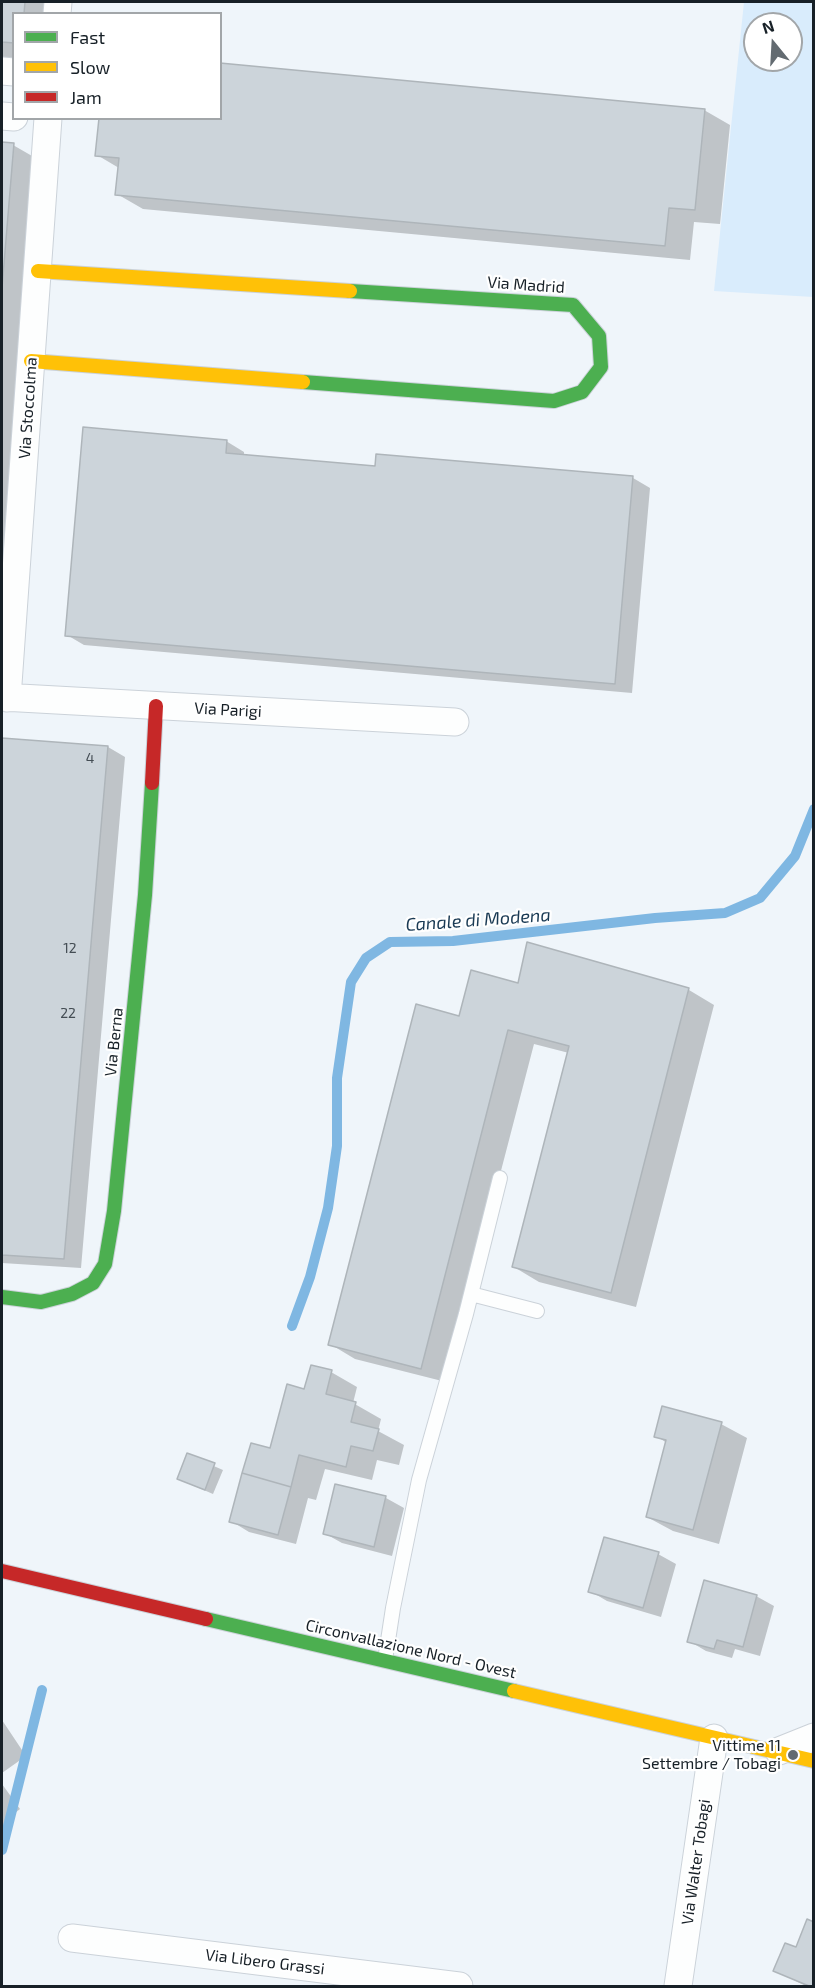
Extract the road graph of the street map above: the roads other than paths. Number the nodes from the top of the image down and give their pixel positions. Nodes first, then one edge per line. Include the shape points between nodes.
1 (41, 120) edge
2 (38, 271) junction
3 (31, 361) junction
4 (4, 698) edge
5 (156, 706) junction
6 (455, 722) dead end
7 (500, 1179) dead end
8 (471, 1294) junction
9 (2, 1297) edge
10 (537, 1311) dead end
11 (2, 1571) edge
12 (385, 1660) junction
13 (813, 1737) edge
14 (714, 1738) junction
15 (779, 1751) junction
16 (813, 1761) edge
17 (72, 1938) dead end
18 (459, 1986) edge
19 (678, 1986) edge

1 - 2 street, Via Stoccolma
2 - 3 street, Via Stoccolma
2 - 3 street, Via Madrid via 573,305 599,336 601,367 582,392 554,401
3 - 4 street, Via Stoccolma
4 - 5 street, Via Parigi
5 - 6 street, Via Parigi
5 - 9 street, Via Berna via 145,895 114,1211 105,1263 93,1283 72,1294 40,1302
7 - 8 lane
8 - 10 lane
8 - 12 lane via 419,1480
11 - 12 street, Circonvallazione Nord - Ovest
12 - 14 street, Circonvallazione Nord - Ovest
13 - 15 street
14 - 15 street, Circonvallazione Nord - Ovest
14 - 19 street, Via Walter Tobagi
15 - 16 street, Circonvallazione Nord - Ovest
17 - 18 street, Via Libero Grassi

